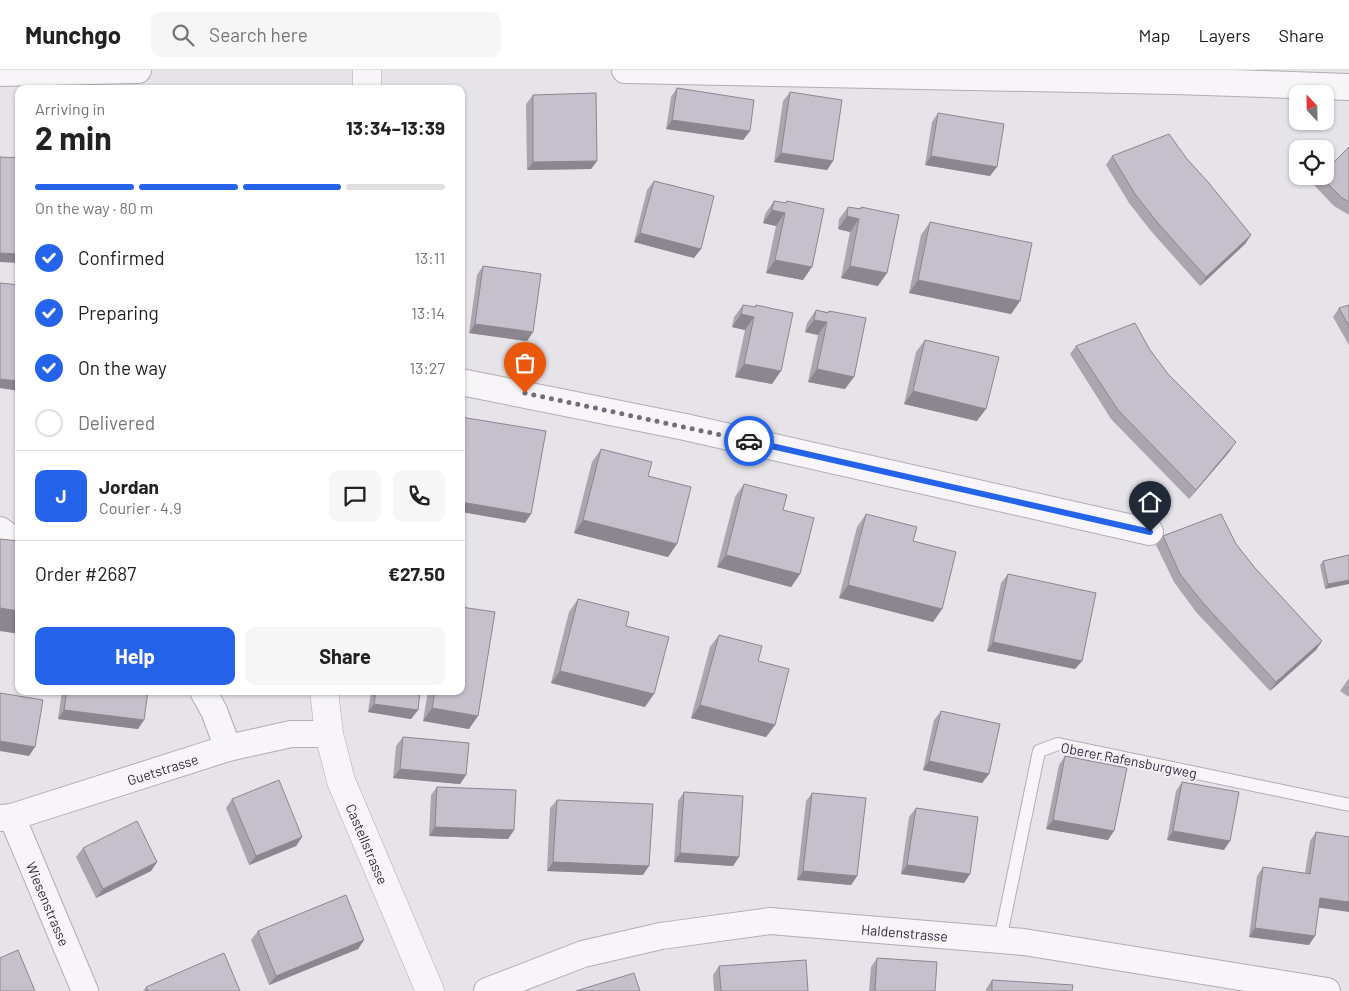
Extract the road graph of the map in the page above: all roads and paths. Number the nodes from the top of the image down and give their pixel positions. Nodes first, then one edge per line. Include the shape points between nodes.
1 (138, 70) edge
2 (367, 70) edge
3 (625, 70) edge
4 (0, 73) edge
5 (367, 85) edge
6 (1349, 87) edge
7 (465, 383) edge
8 (0, 530) edge
9 (1150, 532) dead end
10 (15, 541) edge
11 (205, 695) edge
12 (324, 695) edge
13 (328, 734) junction
14 (228, 748) junction
15 (1349, 805) edge
16 (6, 817) edge
17 (1000, 940) junction
18 (85, 991) edge
19 (430, 991) edge
20 (487, 991) edge
21 (1327, 991) edge

1 - 4 street
2 - 5 street
3 - 6 street
7 - 9 street via 695,429
8 - 10 street
11 - 14 street
12 - 13 street, Castellstrasse
13 - 14 street, Guetstrasse via 290,734
13 - 19 street, Castellstrasse via 341,781 359,827
14 - 16 street, Guetstrasse
15 - 17 lane, Oberer Rafensburgweg via 1058,744 1039,751
16 - 18 street, Wiesenstrasse
17 - 20 street, Haldenstrasse via 770,922 661,936 583,954
17 - 21 street, Haldenstrasse

